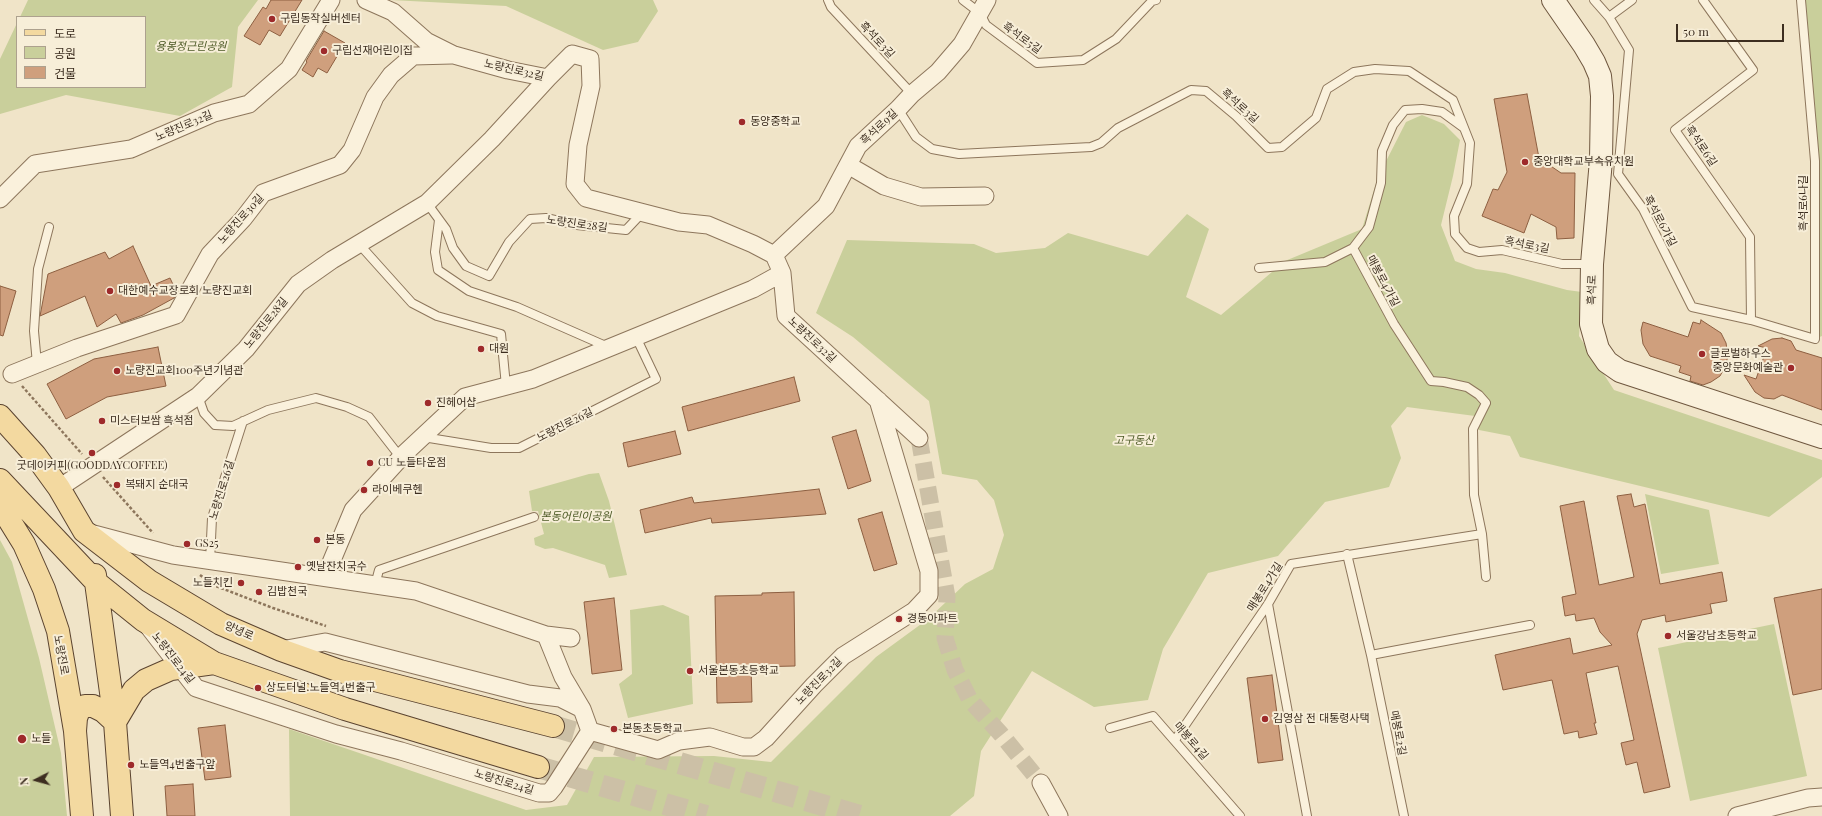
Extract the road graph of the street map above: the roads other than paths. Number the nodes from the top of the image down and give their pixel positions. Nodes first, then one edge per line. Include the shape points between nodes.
1 (332, 0) edge
2 (366, 0) edge
3 (828, 0) edge
4 (963, 0) edge
5 (1156, 0) edge
6 (1553, 0) edge
7 (1594, 0) edge
8 (1632, 0) edge
9 (1703, 0) edge
10 (1801, 0) edge
11 (984, 6) edge
12 (1609, 17) junction
13 (454, 55) junction
14 (548, 78) junction
15 (912, 94) junction
16 (898, 109) junction
17 (1464, 128) junction
18 (848, 165) junction
19 (985, 196) dead end
20 (0, 199) edge
21 (427, 203) junction
22 (642, 212) junction
23 (439, 220) junction
24 (49, 227) dead end
25 (359, 244) junction
26 (1353, 248) junction
27 (774, 255) junction
28 (1592, 264) junction
29 (1259, 268) dead end
30 (782, 273) junction
31 (1751, 320) junction
32 (636, 337) junction
33 (610, 348) junction
34 (37, 364) junction
35 (12, 374) dead end
36 (506, 386) junction
37 (198, 396) junction
38 (878, 400) junction
39 (0, 416) edge
40 (243, 421) junction
41 (422, 437) junction
42 (1822, 437) edge
43 (919, 438) tunnel mouth
44 (401, 458) junction
45 (0, 480) edge
46 (59, 488) junction
47 (0, 505) edge
48 (534, 517) dead end
49 (84, 531) junction
50 (1482, 534) junction
51 (1347, 554) junction
52 (210, 561) junction
53 (325, 577) junction
54 (1486, 577) dead end
55 (97, 583) junction
56 (375, 585) junction
57 (1268, 604) junction
58 (143, 620) junction
59 (1530, 625) dead end
60 (546, 635) junction
61 (571, 638) dead end
62 (281, 650) junction
63 (1371, 654) junction
64 (214, 663) junction
65 (180, 667) junction
66 (582, 709) junction
67 (115, 722) junction
68 (553, 726) tunnel mouth
69 (1110, 728) dead end
70 (75, 731) junction
71 (590, 731) junction
72 (1176, 740) junction
73 (538, 767) tunnel mouth
74 (1041, 783) tunnel mouth
75 (1822, 796) edge
76 (1780, 810) edge
77 (82, 816) edge
78 (122, 816) edge
79 (1059, 816) edge
80 (1240, 816) edge
81 (1307, 816) edge
82 (1404, 816) edge
83 (1737, 816) edge

1 - 20 street, 노량진로32길 via 289,69 249,104 214,113 131,148 35,164
2 - 13 street, 노량진로32길 via 393,12 426,41
3 - 15 lane, 흑석로3길 via 831,7
4 - 11 lane, 흑석로5길
5 - 11 lane, 흑석로5길 via 1152,1 1116,39 1084,60 1037,64 986,25
6 - 28 street, 흑석로 via 1584,45 1600,76 1603,110 1601,160
7 - 12 lane, 흑석로6가길
8 - 12 lane
9 - 31 lane, 흑석로6길 via 1753,70 1675,130 1750,237
10 - 31 lane, 흑석로6나길 via 1815,160 1816,339
11 - 15 street, 흑석로9길 via 962,44 938,72
12 - 31 lane, 흑석로6가길 via 1629,50 1618,174 1644,209 1692,307
13 - 14 street, 노량진로32길
13 - 34 street, 노량진로30길 via 413,56 391,75 375,97 352,150 340,165 263,193 210,254 176,316 77,348
14 - 21 street, 노량진로28길 via 492,139
14 - 22 street, 노량진로32길 via 572,54 590,60 591,86 578,145 575,184 586,198
15 - 16 street, 흑석로9길
16 - 17 lane, 흑석로3길 via 916,137 932,149 959,154 1091,147 1101,143 1118,128 1191,90 1206,90 1268,148 1282,147 1316,118 1327,89 1354,72 1409,71 1453,100
16 - 18 street, 흑석로9길 via 858,146
17 - 26 lane via 1442,112 1405,110 1392,125 1382,151 1381,183 1370,227
17 - 28 lane, 흑석로3길 via 1470,143 1467,184 1454,216 1454,234 1467,248 1479,252 1502,250 1562,264
18 - 19 street via 884,186 921,197
18 - 27 street, 흑석로9길 via 826,206
21 - 23 lane, 노량진로28길
21 - 25 street, 노량진로28길
22 - 23 lane, 노량진로28길 via 626,230 577,225 546,218 530,219 509,242 489,276 466,266 453,248
22 - 27 street, 노량진로32길 via 679,222 708,225
23 - 33 lane via 435,252 438,270 469,291 518,307
24 - 34 lane via 38,269 34,331
25 - 36 lane via 412,303 437,316 501,334
25 - 37 street, 노량진로28길 via 298,284 246,349
26 - 29 lane via 1325,262
26 - 50 lane, 매봉로4가길 via 1394,324 1431,381 1467,388 1486,403 1473,429 1474,495
27 - 30 street, 노량진로32길
28 - 42 street, 흑석로 via 1592,333 1598,349 1614,367
30 - 32 street via 753,290
30 - 38 street, 노량진로32길 via 786,316
32 - 33 street
32 - 41 lane, 노량진로26길 via 656,379 519,448 491,448
33 - 36 street via 533,379
34 - 35 street, 노량진로30길
36 - 41 street via 465,397
37 - 40 lane via 204,413 215,425 233,426
37 - 46 street, 노량진로28길
38 - 43 street
38 - 71 street, 노량진로32길 via 929,571 929,594 914,611 843,656 766,738 754,747 743,747 710,737 679,741 658,750
39 - 46 main road, 양녕로 via 35,455
40 - 44 lane via 268,410 316,398 369,417
40 - 52 lane, 노량진로26길 via 212,518
41 - 44 street
44 - 53 street via 353,510
45 - 55 main road
46 - 49 main road, 양녕로
47 - 70 main road, 노량진로 via 24,544 58,631
48 - 56 lane via 379,570
49 - 52 street via 173,555
49 - 55 main road
49 - 62 main road, 양녕로 via 149,581 221,624
50 - 51 lane, 매봉로4가길
50 - 54 lane, 매봉로4가길
51 - 57 lane, 매봉로4가길 via 1291,564
51 - 63 lane, 매봉로2길
52 - 53 street
53 - 56 street
55 - 58 main road
55 - 67 main road
56 - 60 street via 416,591
57 - 72 lane, 매봉로4가길
57 - 81 lane
58 - 64 main road
58 - 65 street, 노량진로24길
59 - 63 lane
60 - 61 street
60 - 66 street via 563,677
62 - 66 street via 325,642 528,694 560,698
62 - 68 main road, 양녕로 via 340,671
63 - 82 lane, 매봉로2길
64 - 65 main road
64 - 73 main road via 345,709
65 - 67 main road via 146,680 134,690
65 - 71 street, 노량진로24길 via 196,688 336,734 539,793 549,793 554,787
66 - 71 street
67 - 70 main road via 103,711 93,706 85,706 76,718
67 - 78 main road
69 - 72 lane, 매봉로4길 via 1153,716
70 - 77 main road, 노량진로
72 - 80 lane, 매봉로4길
74 - 79 street
75 - 76 street via 1808,798
76 - 83 street

